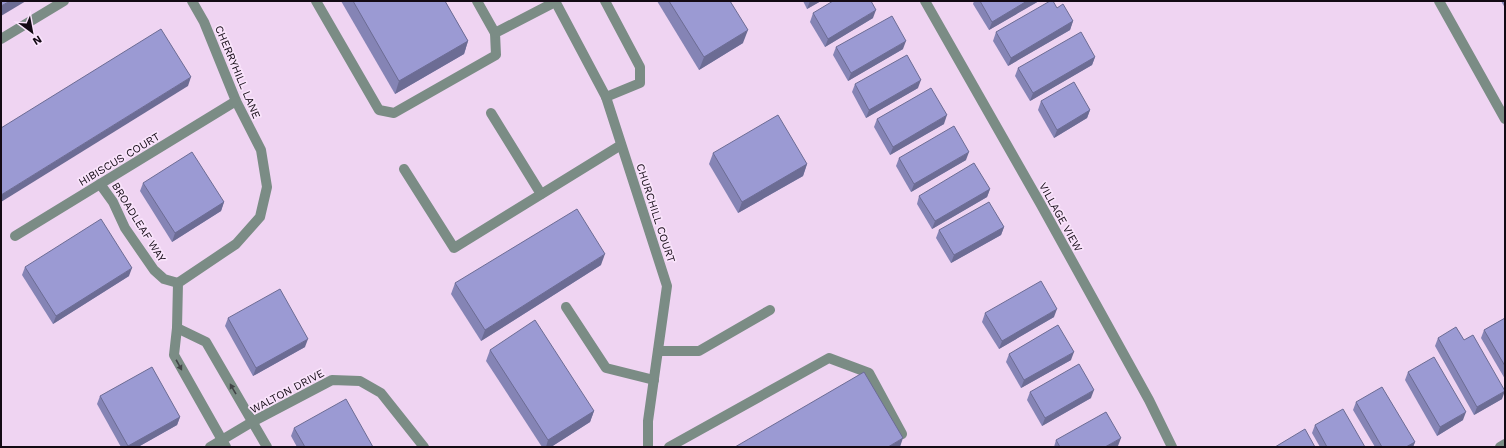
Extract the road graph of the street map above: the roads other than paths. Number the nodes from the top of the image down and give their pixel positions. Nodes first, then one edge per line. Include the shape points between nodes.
1 (64, 1) edge
2 (192, 1) edge
3 (316, 1) edge
4 (477, 1) edge
5 (555, 1) edge
6 (604, 1) edge
7 (926, 1) edge
8 (1439, 1) edge
9 (496, 33) junction
10 (1, 39) edge
11 (606, 97) junction
12 (236, 101) junction
13 (491, 113) dead end
14 (1505, 119) edge
15 (621, 145) junction
16 (404, 169) dead end
17 (100, 184) junction
18 (541, 194) junction
19 (15, 236) dead end
20 (178, 283) junction
21 (566, 306) dead end
22 (770, 310) dead end
23 (176, 328) junction
24 (658, 351) junction
25 (654, 380) junction
26 (252, 422) junction
27 (902, 434) edge
28 (224, 444) edge
29 (1505, 444) edge
30 (210, 447) edge
31 (267, 447) edge
32 (424, 447) edge
33 (648, 447) edge
34 (669, 447) edge
35 (1172, 447) edge
36 (1500, 447) edge

1 - 10 street
2 - 12 street, CHERRYHILL LANE via 204,22
3 - 9 street via 379,110 394,114 496,54
4 - 9 street
5 - 9 street
5 - 11 street, CHURCHILL COURT
6 - 11 street via 640,67 640,83
7 - 35 street, VILLAGE VIEW via 1149,400
8 - 14 street
11 - 15 street, CHURCHILL COURT
12 - 17 street, HIBISCUS COURT
12 - 20 street, CHERRYHILL LANE via 261,150 267,187 260,217 236,244
13 - 18 street
15 - 18 street
15 - 24 street, CHURCHILL COURT via 667,286
16 - 18 street via 454,248
17 - 19 street, HIBISCUS COURT
17 - 20 street, BROADLEAF WAY via 154,270 164,279
20 - 23 street
21 - 25 street via 606,368
22 - 24 street via 699,351
26 -> 23 street via 206,342
23 -> 28 street via 174,355
24 - 25 street, CHURCHILL COURT
25 - 33 street, CHURCHILL COURT via 648,421
26 - 28 street, WALTON DRIVE
26 - 31 street
26 - 32 street, WALTON DRIVE via 332,380 360,381 381,393
27 - 34 street via 869,373 829,358
28 - 30 street, WALTON DRIVE
29 - 36 street

